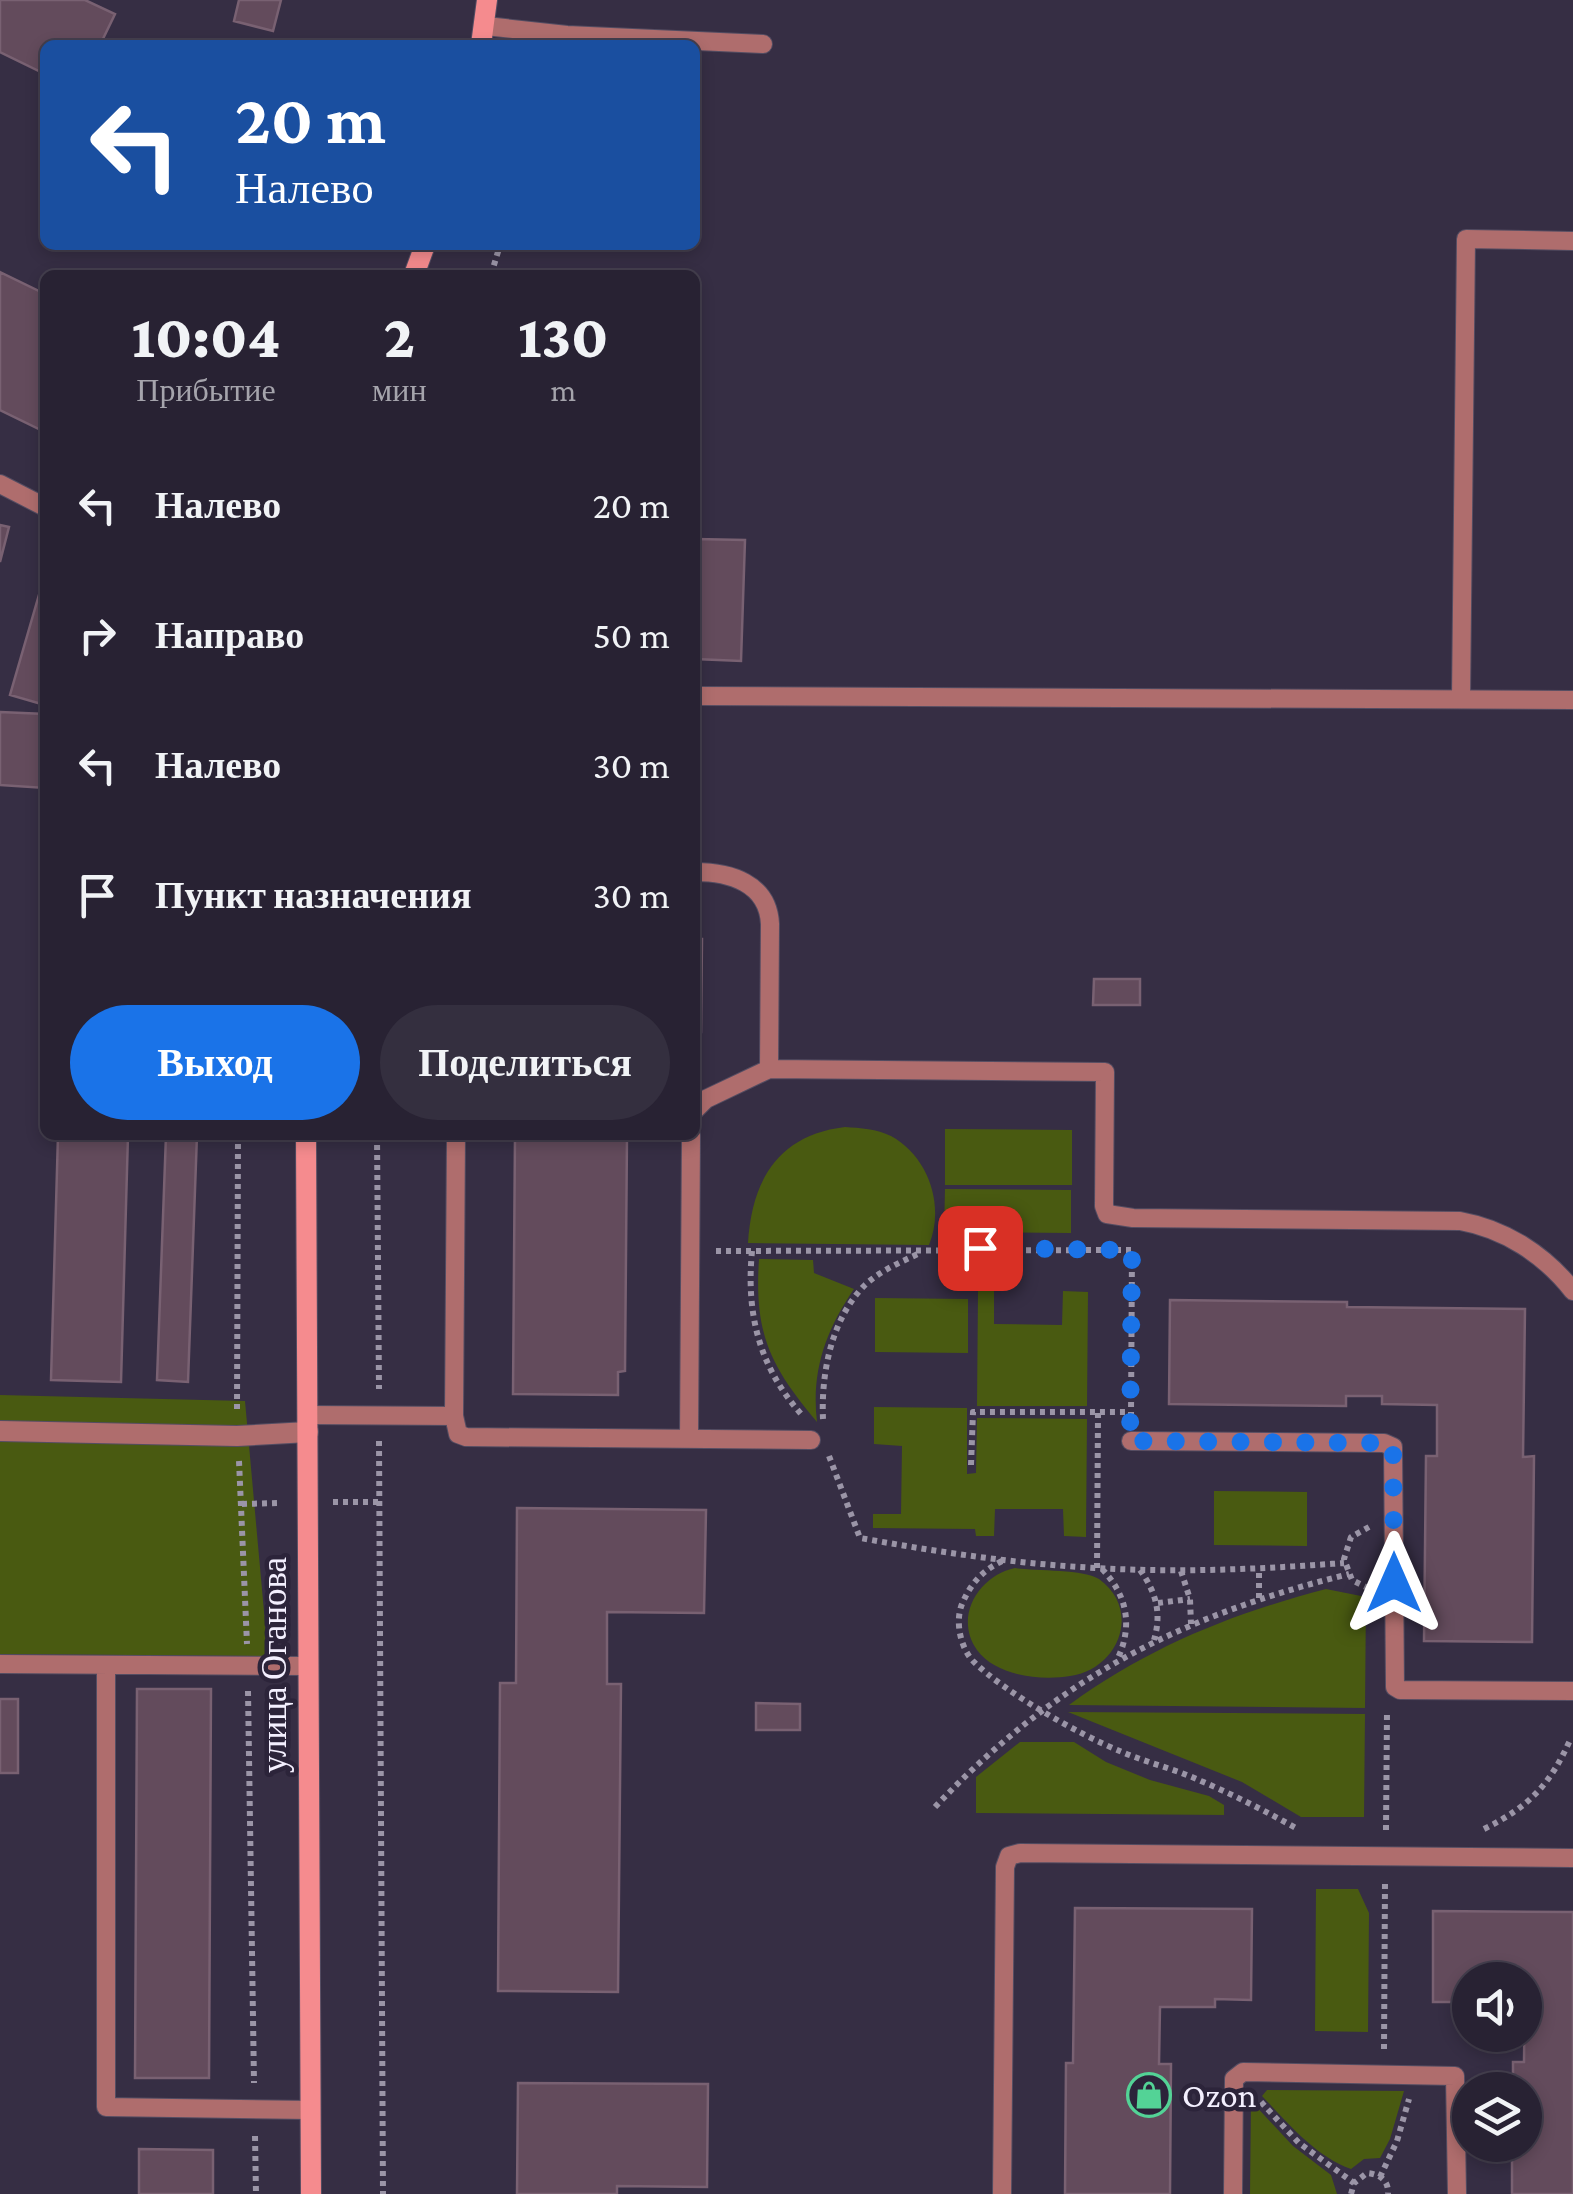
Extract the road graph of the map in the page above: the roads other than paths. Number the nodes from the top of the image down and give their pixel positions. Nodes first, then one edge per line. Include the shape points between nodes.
1 (487, 0) edge
2 (484, 36) edge
3 (676, 40) edge
4 (700, 41) edge
5 (763, 44) dead end
6 (1573, 241) edge
7 (0, 484) edge
8 (40, 505) edge
9 (700, 696) edge
10 (1461, 699) junction
11 (1573, 700) edge
12 (700, 872) edge
13 (769, 1069) junction
14 (700, 1105) edge
15 (306, 1140) edge
16 (456, 1140) edge
17 (691, 1140) edge
18 (1573, 1291) edge
19 (454, 1416) junction
20 (308, 1423) junction
21 (0, 1431) edge
22 (818, 1435) road end
23 (688, 1438) junction
24 (1130, 1441) road end
25 (0, 1664) edge
26 (106, 1665) junction
27 (307, 1666) junction
28 (1573, 1691) edge
29 (1573, 1858) edge
30 (310, 2110) junction
31 (310, 2194) edge
32 (1002, 2194) edge
33 (1233, 2194) edge
34 (1457, 2194) edge

1 - 2 main road
2 - 3 lane
4 - 5 lane
6 - 10 lane via 1466,240
7 - 8 lane
9 - 10 lane
10 - 11 lane
12 - 13 lane via 745,882 770,912
13 - 14 lane
13 - 18 lane via 1105,1072 1107,1214 1460,1221 1511,1238 1558,1271
15 - 20 main road, улица Оганова
16 - 19 lane
17 - 23 lane
19 - 20 lane
19 - 23 lane via 458,1434 466,1437
20 - 21 street via 237,1436
20 - 27 main road, улица Оганова
22 - 23 lane
24 - 28 lane via 1393,1446 1395,1687
25 - 26 lane
26 - 27 lane
26 - 30 lane via 106,2107
27 - 30 main road, улица Оганова
29 - 32 lane via 1009,1856
30 - 31 main road, улица Оганова
33 - 34 lane via 1236,2075 1243,2072 1456,2076

